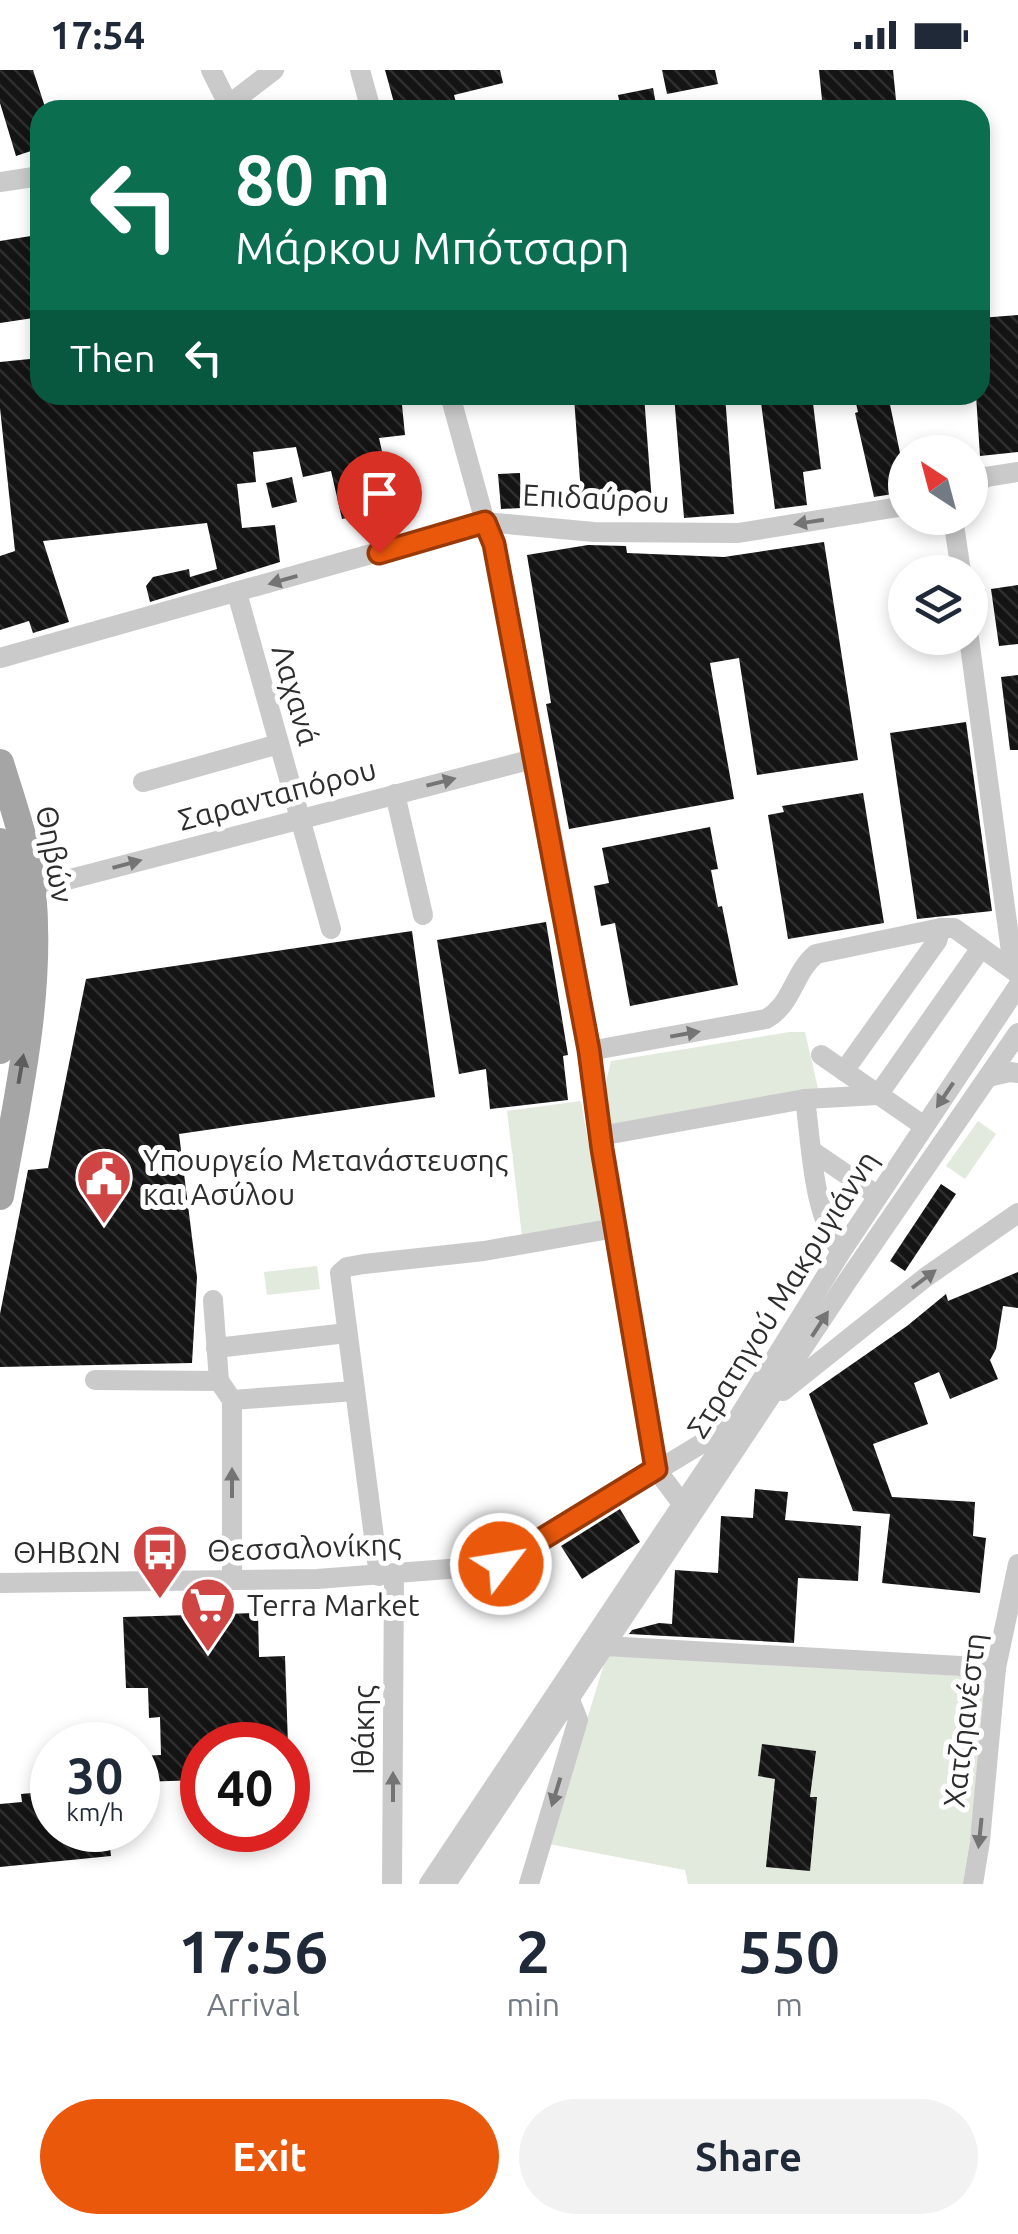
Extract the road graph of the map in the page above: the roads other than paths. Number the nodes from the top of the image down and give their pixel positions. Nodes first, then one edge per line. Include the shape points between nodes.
1 (211, 70) edge
2 (274, 70) edge
3 (360, 70) edge
4 (223, 100) edge
5 (236, 100) edge
6 (368, 100) edge
7 (30, 178) edge
8 (0, 182) edge
9 (453, 405) edge
10 (1018, 472) edge
11 (988, 477) edge
12 (888, 509) edge
13 (485, 522) junction
14 (237, 593) junction
15 (972, 655) edge
16 (0, 658) edge
17 (279, 744) junction
18 (537, 758) junction
19 (0, 763) edge
20 (143, 782) dead end
21 (395, 794) junction
22 (300, 818) junction
23 (0, 842) edge
24 (32, 889) junction
25 (422, 915) dead end
26 (941, 928) junction
27 (331, 929) dead end
28 (6, 930) edge
29 (981, 948) junction
30 (1018, 966) edge
31 (1018, 974) edge
32 (1018, 986) edge
33 (4, 1007) edge
34 (1018, 1033) edge
35 (0, 1050) edge
36 (589, 1050) junction
37 (821, 1055) dead end
38 (844, 1071) junction
39 (1018, 1073) edge
40 (988, 1077) junction
41 (878, 1095) junction
42 (805, 1099) junction
43 (924, 1126) junction
44 (600, 1136) junction
45 (812, 1151) junction
46 (0, 1196) edge
47 (878, 1196) junction
48 (1018, 1213) edge
49 (615, 1228) junction
50 (841, 1252) junction
51 (213, 1300) dead end
52 (348, 1333) junction
53 (216, 1348) junction
54 (95, 1380) dead end
55 (219, 1381) junction
56 (355, 1392) junction
57 (232, 1400) junction
58 (766, 1406) junction
59 (742, 1426) junction
60 (661, 1459) junction
61 (683, 1505) junction
62 (1018, 1564) edge
63 (386, 1576) junction
64 (232, 1580) junction
65 (0, 1583) edge
66 (599, 1643) junction
67 (996, 1668) junction
68 (570, 1700) junction
69 (394, 1882) edge
70 (429, 1884) edge
71 (446, 1884) edge
72 (529, 1884) edge
73 (973, 1884) edge

1 - 4 street
2 - 5 street
3 - 6 street
7 - 8 street
9 - 13 street
10 - 11 street
12 -> 13 street, Επιδαύρου via 738,533 594,532
13 -> 14 street, Επιδαύρου
13 - 18 street
14 - 16 street, Επιδαύρου
14 - 17 street, Λαχανά
15 - 30 street
17 - 20 street
17 - 22 street, Λαχανά
21 -> 18 street, Σαρανταπόρου
18 - 36 street
19 - 24 main road, Θηβών
21 - 22 street, Σαρανταπόρου
21 - 25 street
24 -> 22 street, Σαρανταπόρου
22 - 27 street, Λαχανά
23 - 28 main road, Θηβών
46 -> 24 main road, Θηβών via 30,1011
26 - 29 street via 954,928
36 -> 26 street via 766,1019 786,1002 816,954
26 - 38 street
28 - 33 main road, Θηβών
29 - 31 street
29 - 41 street
32 -> 43 street, Στρατηγού Μακρυγιάννη
33 - 35 main road, Θηβών
34 - 40 street, Στρατηγού Μακρυγιάννη
36 - 44 street
37 - 38 street
38 - 41 street
39 - 40 street
58 -> 40 street, Στρατηγού Μακρυγιάννη
41 - 42 street
41 - 43 street
42 - 44 street
42 - 45 street
43 - 47 street, Στρατηγού Μακρυγιάννη
44 - 49 street
45 - 47 street
45 - 50 street via 826,1226
47 - 50 street, Στρατηγού Μακρυγιάννη
58 -> 48 street
49 - 52 street, Ιθάκης via 348,1267 339,1282
49 - 60 street
50 - 59 street, Στρατηγού Μακρυγιάννη
51 - 53 street
52 - 53 street
52 - 56 street, Ιθάκης
53 - 55 street
54 - 55 street
55 - 57 street
56 - 57 street
56 - 63 street, Ιθάκης
64 -> 57 street
58 - 59 street, Στρατηγού Μακρυγιάννη
59 - 60 street, Θεσσαλονίκης
59 - 61 street, Στρατηγού Μακρυγιάννη
59 - 66 street, Στρατηγού Μακρυγιάννη
60 - 61 street
60 - 63 street, Θεσσαλονίκης via 501,1564
61 - 66 street, Στρατηγού Μακρυγιάννη
62 - 67 street, Χατζηανέστη
63 - 64 street, Θεσσαλονίκης
69 -> 63 street, Ιθάκης
64 - 65 street, Θεσσαλονίκης
66 - 67 street
66 - 68 street, Στρατηγού Μακρυγιάννη
66 - 70 street, Στρατηγού Μακρυγιάννη
67 -> 73 street, Χατζηανέστη
68 - 71 street, Στρατηγού Μακρυγιάννη
68 -> 72 street via 578,1720

